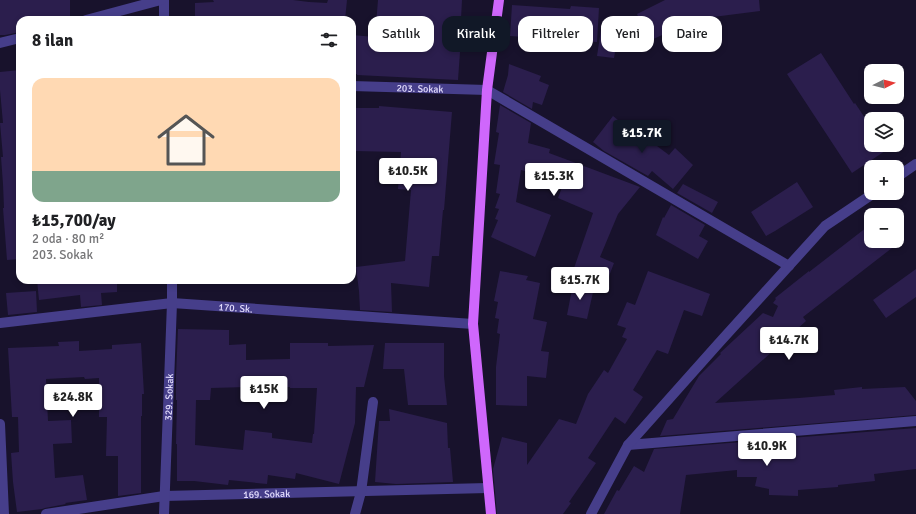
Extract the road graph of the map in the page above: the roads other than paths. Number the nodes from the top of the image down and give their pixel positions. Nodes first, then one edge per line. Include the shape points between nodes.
1 (162, 0) edge
2 (499, 0) edge
3 (101, 16) edge
4 (164, 16) edge
5 (16, 39) edge
6 (0, 43) edge
7 (356, 86) edge
8 (487, 90) junction
9 (916, 164) edge
10 (904, 172) edge
11 (864, 200) edge
12 (789, 266) junction
13 (172, 284) edge
14 (172, 303) junction
15 (0, 323) edge
16 (473, 324) junction
17 (373, 402) dead end
18 (916, 421) edge
19 (0, 424) edge
20 (628, 445) junction
21 (488, 488) junction
22 (361, 492) junction
23 (164, 496) junction
24 (592, 513) edge
25 (4, 514) edge
26 (46, 514) edge
27 (164, 514) edge
28 (355, 514) edge
29 (490, 514) edge

1 - 3 street
1 - 4 street
2 - 8 main road
5 - 6 street
7 - 8 street, 203. Sokak
8 - 12 street
8 - 16 main road
9 - 10 street
11 - 12 street via 826,226
12 - 20 street
13 - 14 street, 329. Sokak
14 - 15 street, 170. Sk.
14 - 16 street, 170. Sk.
14 - 23 street, 329. Sokak
16 - 21 main road
17 - 22 street
18 - 20 street
19 - 25 street
20 - 24 street
21 - 22 street, 169. Sokak
21 - 29 main road
22 - 23 street, 169. Sokak
22 - 28 street
23 - 26 street, 169. Sokak
23 - 27 street, 329. Sokak

